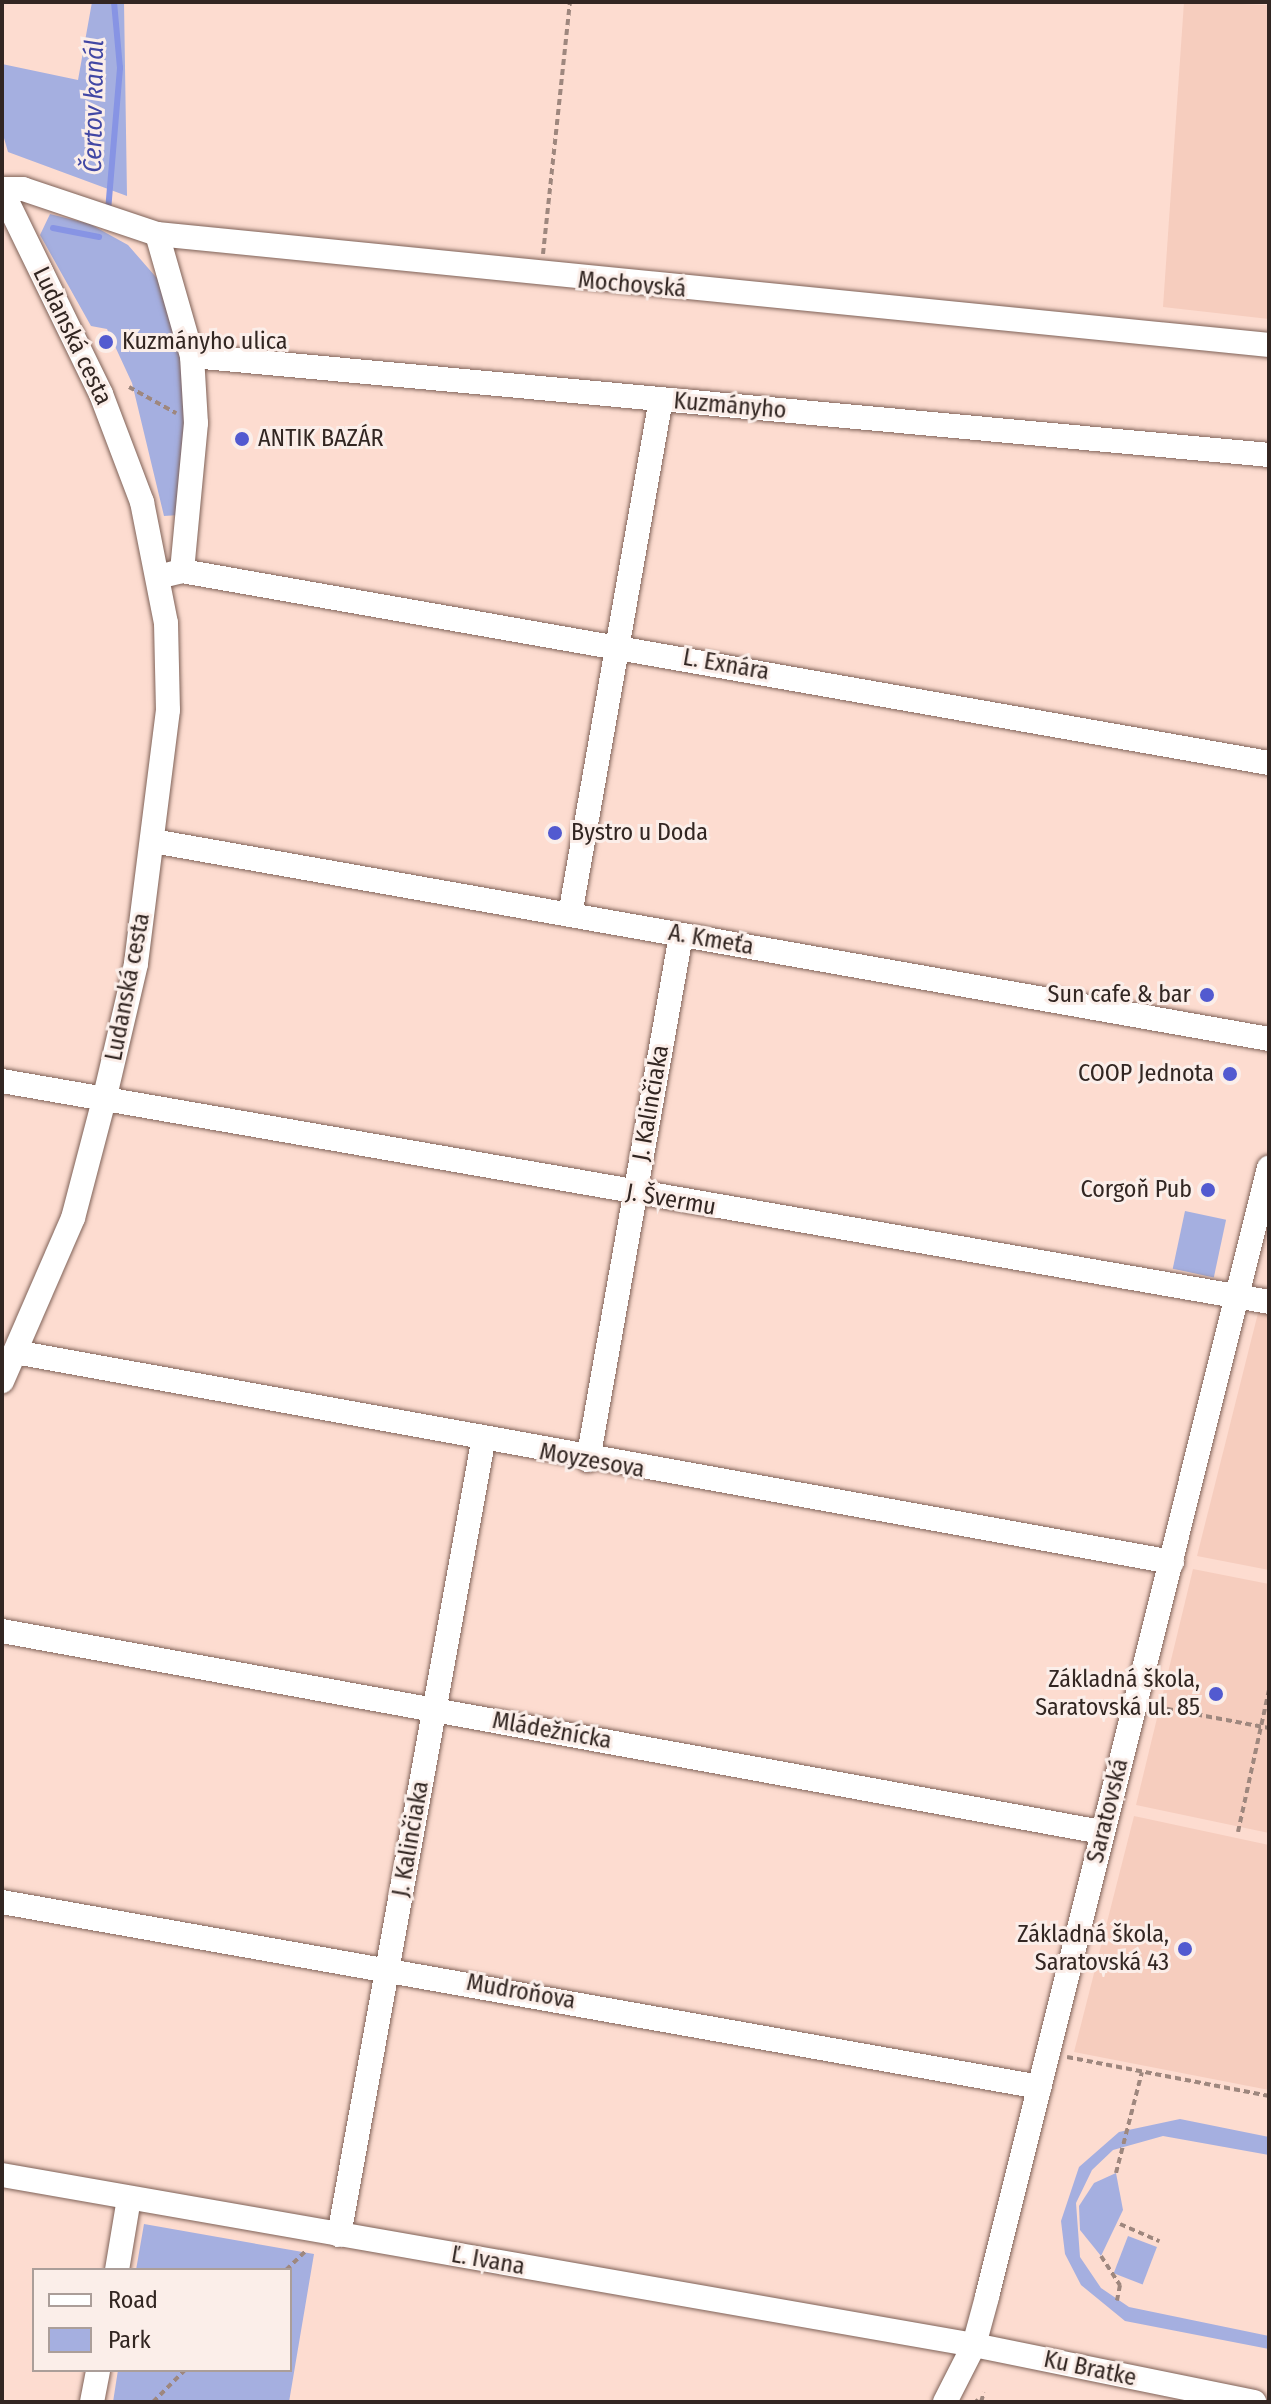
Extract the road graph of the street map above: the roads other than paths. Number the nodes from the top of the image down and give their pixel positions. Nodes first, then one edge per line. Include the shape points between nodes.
1 (2, 190) edge
2 (157, 234) junction
3 (1269, 345) edge
4 (192, 356) junction
5 (661, 399) junction
6 (1269, 455) edge
7 (171, 574) junction
8 (617, 645) junction
9 (1269, 763) edge
10 (153, 841) junction
11 (570, 915) junction
12 (681, 935) junction
13 (1269, 1039) edge
14 (2, 1081) edge
15 (104, 1100) junction
16 (1269, 1168) edge
17 (635, 1194) junction
18 (1237, 1297) junction
19 (1269, 1302) edge
20 (15, 1352) junction
21 (2, 1381) edge
22 (483, 1442) junction
23 (588, 1460) junction
24 (1172, 1562) junction
25 (2, 1631) edge
26 (434, 1710) junction
27 (1102, 1832) junction
28 (2, 1902) edge
29 (388, 1968) junction
30 (1040, 2087) junction
31 (2, 2175) edge
32 (129, 2198) junction
33 (339, 2235) junction
34 (117, 2268) edge
35 (974, 2345) junction
36 (98, 2372) edge
37 (92, 2402) edge
38 (945, 2402) edge
39 (1254, 2402) edge

1 - 2 street, Mochovská via 23,189
1 - 7 street, Ludanská cesta via 115,425
2 - 3 street, Mochovská
2 - 4 street, Ludanská cesta
4 - 5 street, Kuzmányho
4 - 7 street, Ludanská cesta via 196,423
5 - 6 street, Kuzmányho
5 - 8 street
7 - 8 street, L. Exnára
7 - 10 street, Ludanská cesta via 168,710
8 - 9 street, L. Exnára
8 - 11 street
10 - 11 street, A. Kmeťa
10 - 15 street, Ludanská cesta
11 - 12 street, A. Kmeťa
12 - 13 street, A. Kmeťa
12 - 17 street, J. Kalinčiaka
14 - 15 street, J. Švermu
15 - 17 street, J. Švermu
15 - 20 street, Ludanská cesta via 73,1218
16 - 18 street, Saratovská
17 - 18 street, J. Švermu
17 - 23 street, J. Kalinčiaka
18 - 19 street, J. Švermu
18 - 24 street, Saratovská
20 - 21 street, Ludanská cesta
20 - 22 street, Moyzesova
22 - 23 street, Moyzesova
22 - 26 street, J. Kalinčiaka
23 - 24 street, Moyzesova
24 - 27 street, Saratovská
25 - 26 street, Mládežnícka
26 - 27 street, Mládežnícka
26 - 29 street, J. Kalinčiaka
27 - 30 street, Saratovská
28 - 29 street, Mudroňova
29 - 30 street, Mudroňova
29 - 33 street, J. Kalinčiaka
30 - 35 street, Saratovská
31 - 32 street, Ľ. Ivana
32 - 33 street, Ľ. Ivana
32 - 34 street
33 - 35 street, Ľ. Ivana
35 - 38 street, Saratovská
35 - 39 street, Ku Bratke
36 - 37 street

